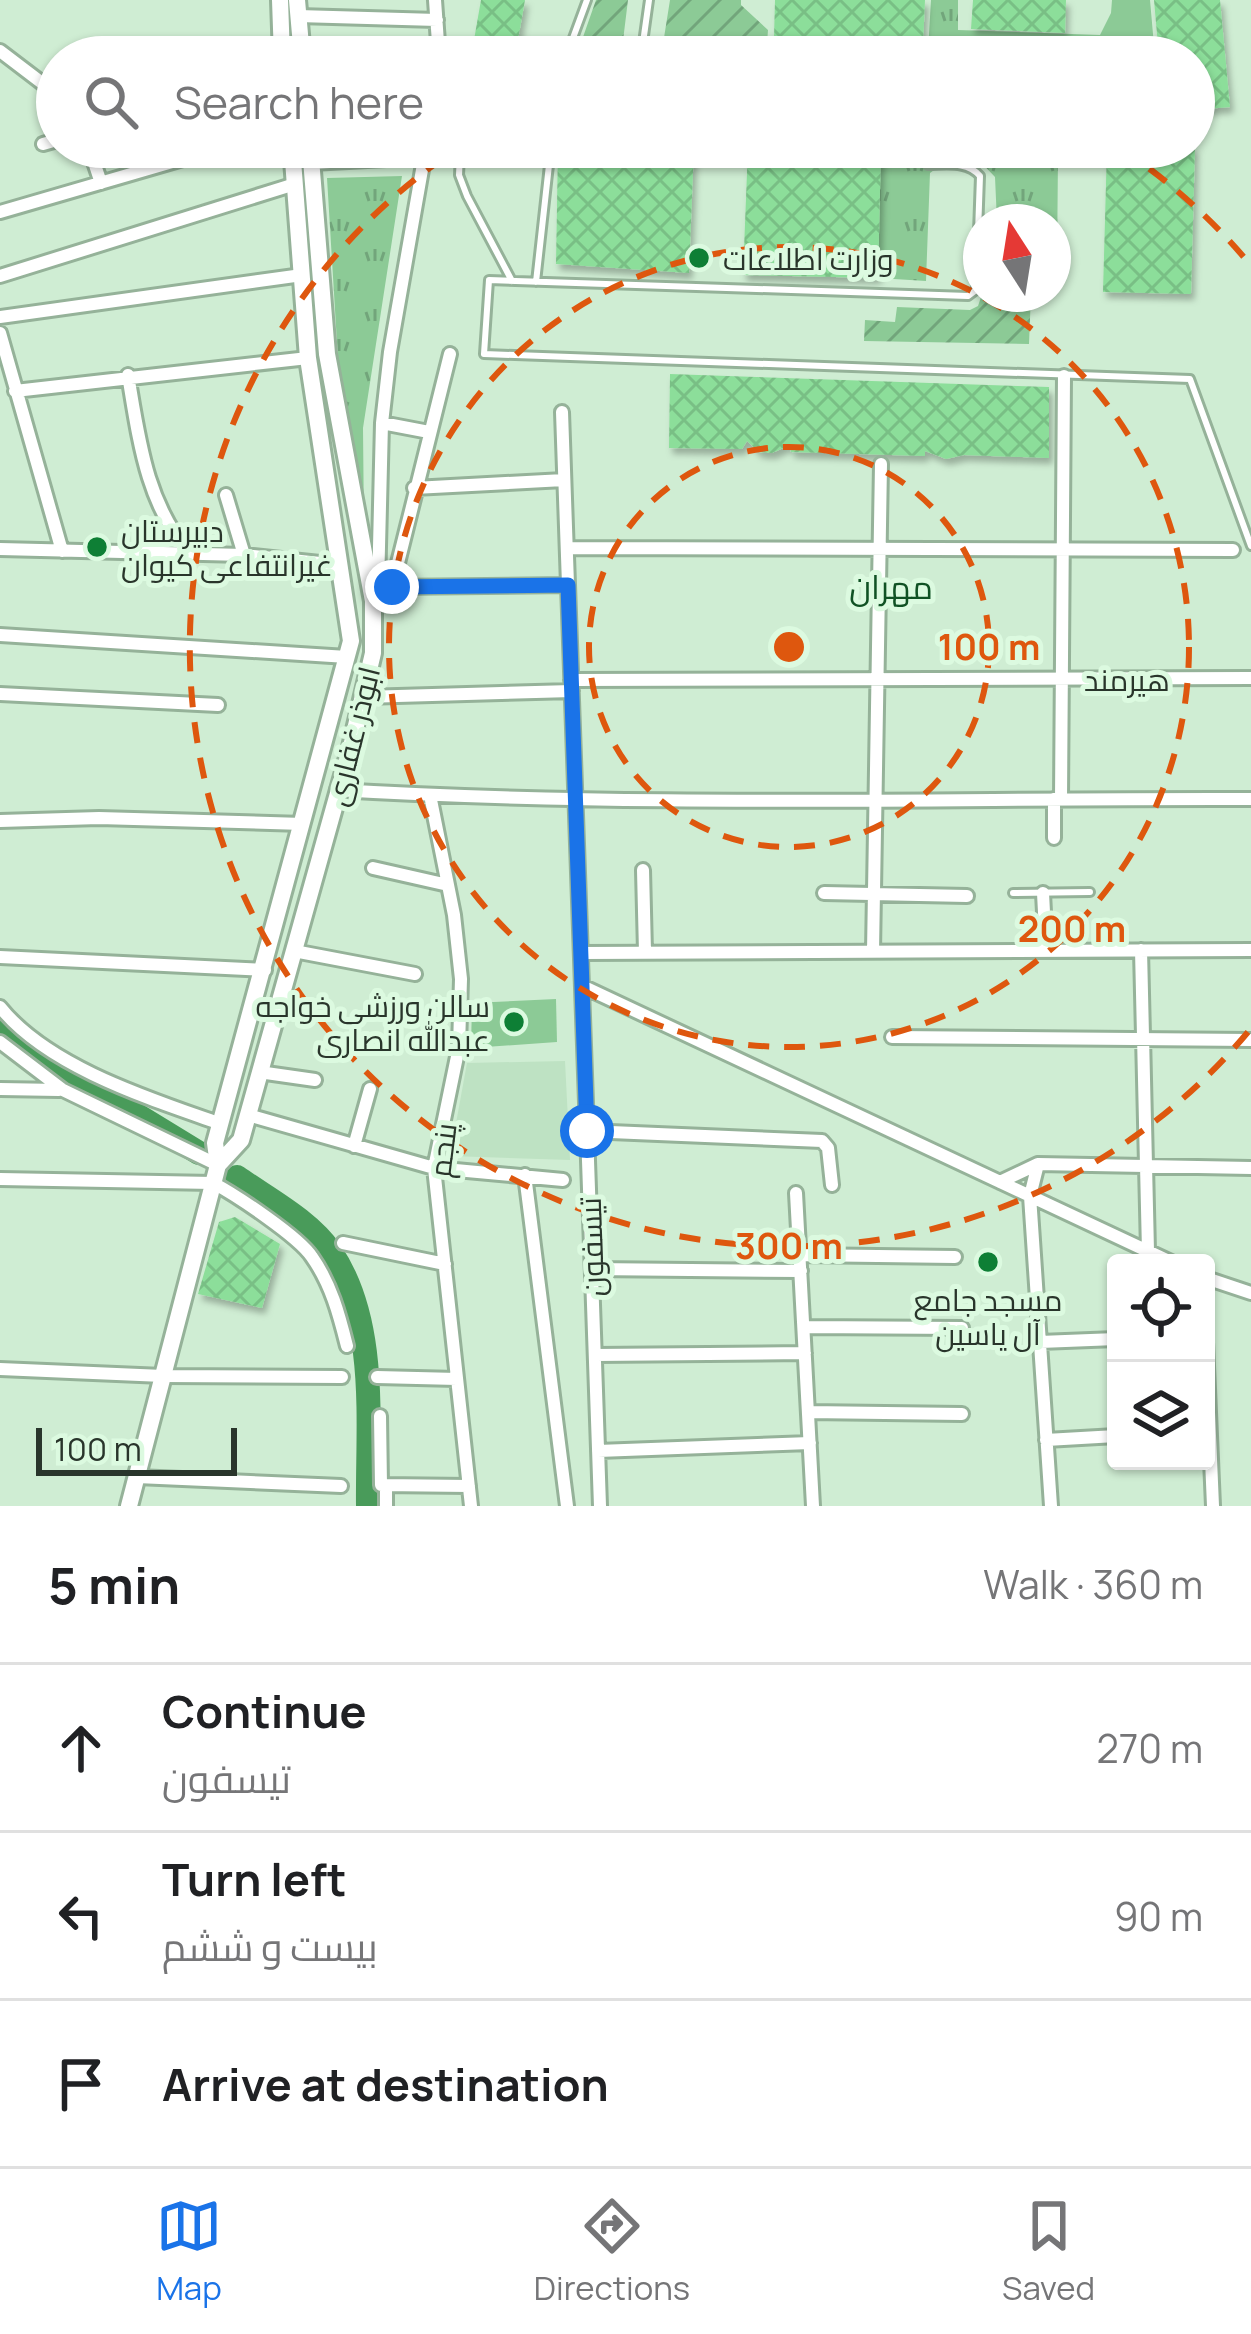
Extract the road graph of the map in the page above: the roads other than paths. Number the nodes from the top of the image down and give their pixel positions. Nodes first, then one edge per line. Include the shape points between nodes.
1 (280, 0) edge
2 (435, 0) edge
3 (586, 0) edge
4 (649, 0) edge
5 (297, 8) edge
6 (437, 20) junction
7 (281, 36) edge
8 (438, 36) edge
9 (573, 36) edge
10 (644, 36) edge
11 (0, 51) edge
12 (36, 78) edge
13 (96, 168) edge
14 (145, 168) edge
15 (294, 168) edge
16 (311, 168) edge
17 (422, 168) edge
18 (459, 168) edge
19 (549, 168) edge
20 (973, 168) edge
21 (101, 183) junction
22 (295, 184) junction
23 (0, 212) edge
24 (302, 275) junction
25 (0, 277) edge
26 (512, 281) junction
27 (536, 282) junction
28 (0, 317) edge
29 (0, 333) edge
30 (450, 354) dead end
31 (308, 358) junction
32 (128, 376) junction
33 (1064, 376) junction
34 (15, 391) junction
35 (562, 412) dead end
36 (382, 423) junction
37 (429, 432) junction
38 (881, 464) dead end
39 (564, 480) junction
40 (414, 488) junction
41 (226, 495) dead end
42 (1251, 546) edge
43 (567, 548) junction
44 (0, 549) edge
45 (878, 549) junction
46 (1063, 549) junction
47 (1233, 550) dead end
48 (62, 551) junction
49 (190, 554) junction
50 (244, 555) junction
51 (339, 565) junction
52 (365, 565) junction
53 (568, 585) junction
54 (380, 588) junction
55 (0, 635) edge
56 (347, 657) junction
57 (876, 677) junction
58 (1251, 678) edge
59 (1061, 680) junction
60 (571, 685) junction
61 (0, 694) edge
62 (363, 697) junction
63 (218, 705) dead end
64 (338, 790) junction
65 (430, 795) junction
66 (575, 796) junction
67 (1057, 799) junction
68 (1251, 799) edge
69 (874, 800) junction
70 (0, 821) edge
71 (303, 824) junction
72 (1054, 838) dead end
73 (373, 868) dead end
74 (643, 870) dead end
75 (448, 885) junction
76 (1090, 892) dead end
77 (824, 893) dead end
78 (1012, 893) dead end
79 (1043, 893) junction
80 (874, 896) junction
81 (967, 896) dead end
82 (1141, 950) junction
83 (1251, 950) edge
84 (294, 951) junction
85 (1046, 951) junction
86 (645, 952) junction
87 (873, 952) junction
88 (581, 953) junction
89 (0, 957) edge
90 (265, 970) junction
91 (415, 974) dead end
92 (582, 986) junction
93 (0, 1007) edge
94 (892, 1037) dead end
95 (1143, 1039) junction
96 (1251, 1040) edge
97 (0, 1042) edge
98 (260, 1072) junction
99 (315, 1081) dead end
100 (0, 1089) edge
101 (370, 1089) dead end
102 (63, 1090) junction
103 (248, 1114) junction
104 (221, 1124) junction
105 (587, 1131) junction
106 (354, 1146) junction
107 (1038, 1164) junction
108 (1146, 1166) junction
109 (434, 1168) junction
110 (1251, 1168) edge
111 (216, 1174) junction
112 (525, 1175) junction
113 (0, 1179) edge
114 (563, 1180) dead end
115 (1000, 1182) junction
116 (832, 1185) dead end
117 (796, 1193) dead end
118 (1030, 1196) junction
119 (343, 1243) dead end
120 (1148, 1251) junction
121 (1154, 1254) edge
122 (800, 1255) junction
123 (956, 1257) dead end
124 (445, 1264) junction
125 (592, 1269) junction
126 (801, 1271) junction
127 (1215, 1282) edge
128 (1251, 1293) edge
129 (804, 1327) junction
130 (962, 1328) dead end
131 (1107, 1339) edge
132 (1040, 1342) junction
133 (346, 1346) dead end
134 (805, 1353) junction
135 (595, 1355) junction
136 (1207, 1362) edge
137 (0, 1369) edge
138 (163, 1376) junction
139 (341, 1377) dead end
140 (377, 1377) dead end
141 (457, 1379) junction
142 (808, 1412) junction
143 (962, 1414) dead end
144 (380, 1417) dead end
145 (1107, 1437) edge
146 (1046, 1440) junction
147 (810, 1443) junction
148 (598, 1451) junction
149 (137, 1477) junction
150 (384, 1485) junction
151 (341, 1486) dead end
152 (469, 1486) junction
153 (129, 1506) edge
154 (386, 1506) edge
155 (471, 1506) edge
156 (567, 1506) edge
157 (600, 1506) edge
158 (813, 1506) edge
159 (1051, 1506) edge
160 (1213, 1506) edge

1 - 7 main road
2 - 6 street
3 - 9 lane
4 - 10 lane
5 - 6 street
6 - 8 street
11 - 12 street
13 - 21 street
14 - 21 street
15 - 22 main road, ابوذر غفاری
16 - 52 main road, ابوذر غفاری via 327,354
17 - 36 street
18 - 26 lane
19 - 27 lane
20 - 27 lane via 980,176 976,290 968,296
21 - 23 street
22 - 24 main road, ابوذر غفاری
22 - 25 street
24 - 28 street
24 - 31 main road, ابوذر غفاری
26 - 27 lane
26 - 33 lane via 489,280 484,355
29 - 34 street
30 - 37 street
31 - 32 street
31 - 51 main road, ابوذر غفاری
32 - 34 street
32 - 49 street via 149,484 168,529
33 - 42 lane via 1190,380
33 - 46 street
34 - 48 street
35 - 39 street, تیسفون
36 - 37 street
36 - 54 street
37 - 40 street
38 - 45 street
39 - 40 street
39 - 43 street, تیسفون
40 - 54 street
41 - 50 street
43 - 45 street
43 - 53 street, تیسفون
44 - 48 street
45 - 46 street
45 - 57 street
46 - 47 street
46 - 59 street
48 - 49 street
49 - 50 street
50 - 51 street
51 - 52 main road
51 - 56 main road, ابوذر غفاری
52 - 54 main road, ابوذر غفاری
53 - 54 street
53 - 60 street, تیسفون
54 - 62 main road, ابوذر غفاری
55 - 56 street
56 - 71 main road, ابوذر غفاری
57 - 59 street, هیرمند
57 - 60 street, هیرمند
57 - 69 street
58 - 59 street, هیرمند
59 - 67 street
60 - 62 street, هیرمند
60 - 66 street, تیسفون
61 - 63 street
62 - 64 main road, ابوذر غفاری
64 - 65 street
64 - 84 main road, ابوذر غفاری
65 - 66 street
65 - 75 street, پنجم
66 - 69 street
66 - 88 street, تیسفون
67 - 68 street
67 - 69 street
67 - 72 street
69 - 80 street
70 - 71 street
71 - 90 main road, ابوذر غفاری
73 - 75 street
74 - 86 street
75 - 109 street, پنجم via 461,979 459,1047
76 - 79 lane
77 - 80 street
78 - 79 lane
79 - 85 street
80 - 81 street
80 - 87 street
82 - 83 street
82 - 85 street
82 - 95 street
84 - 91 street
84 - 98 main road, ابوذر غفاری
85 - 87 street
86 - 87 street
86 - 88 street
88 - 92 street, تیسفون
89 - 90 street
90 - 104 main road, ابوذر غفاری
92 - 105 street, تیسفون
92 - 115 street
93 - 104 street via 38,1042 114,1083
94 - 95 street
95 - 96 street
95 - 108 street
97 - 102 street
98 - 99 street
98 - 103 main road, ابوذر غفاری
100 - 102 street
101 - 106 street
102 - 111 street
103 - 106 street
103 - 111 main road, ابوذر غفاری
104 - 111 main road, ابوذر غفاری
105 - 116 street via 822,1141
105 - 125 street, تیسفون
106 - 109 street
107 - 108 street
107 - 115 street
107 - 118 street
108 - 110 street
108 - 120 street
109 - 112 street
109 - 124 street, پنجم
111 - 113 street
111 - 133 street via 310,1252 334,1295
111 - 138 main road, ابوذر غفاری
112 - 114 street
112 - 156 street
115 - 118 street
117 - 122 street
118 - 120 street
118 - 132 street
119 - 124 street
120 - 121 street
122 - 123 street
122 - 126 street
124 - 141 street, پنجم
125 - 126 street
125 - 135 street, تیسفون
126 - 129 street
127 - 128 street
129 - 130 street
129 - 134 street
131 - 132 street
132 - 146 street
134 - 135 street
134 - 142 street
135 - 148 street, تیسفون
136 - 160 street
137 - 138 street
138 - 139 street
138 - 149 main road, ابوذر غفاری
140 - 141 street
141 - 152 street, پنجم
142 - 143 street
142 - 147 street
144 - 150 street
145 - 146 street
146 - 159 street
147 - 148 street
147 - 158 street
148 - 157 street, تیسفون
149 - 151 street
149 - 153 main road, ابوذر غفاری
150 - 152 street
150 - 154 street
152 - 155 street, پنجم

